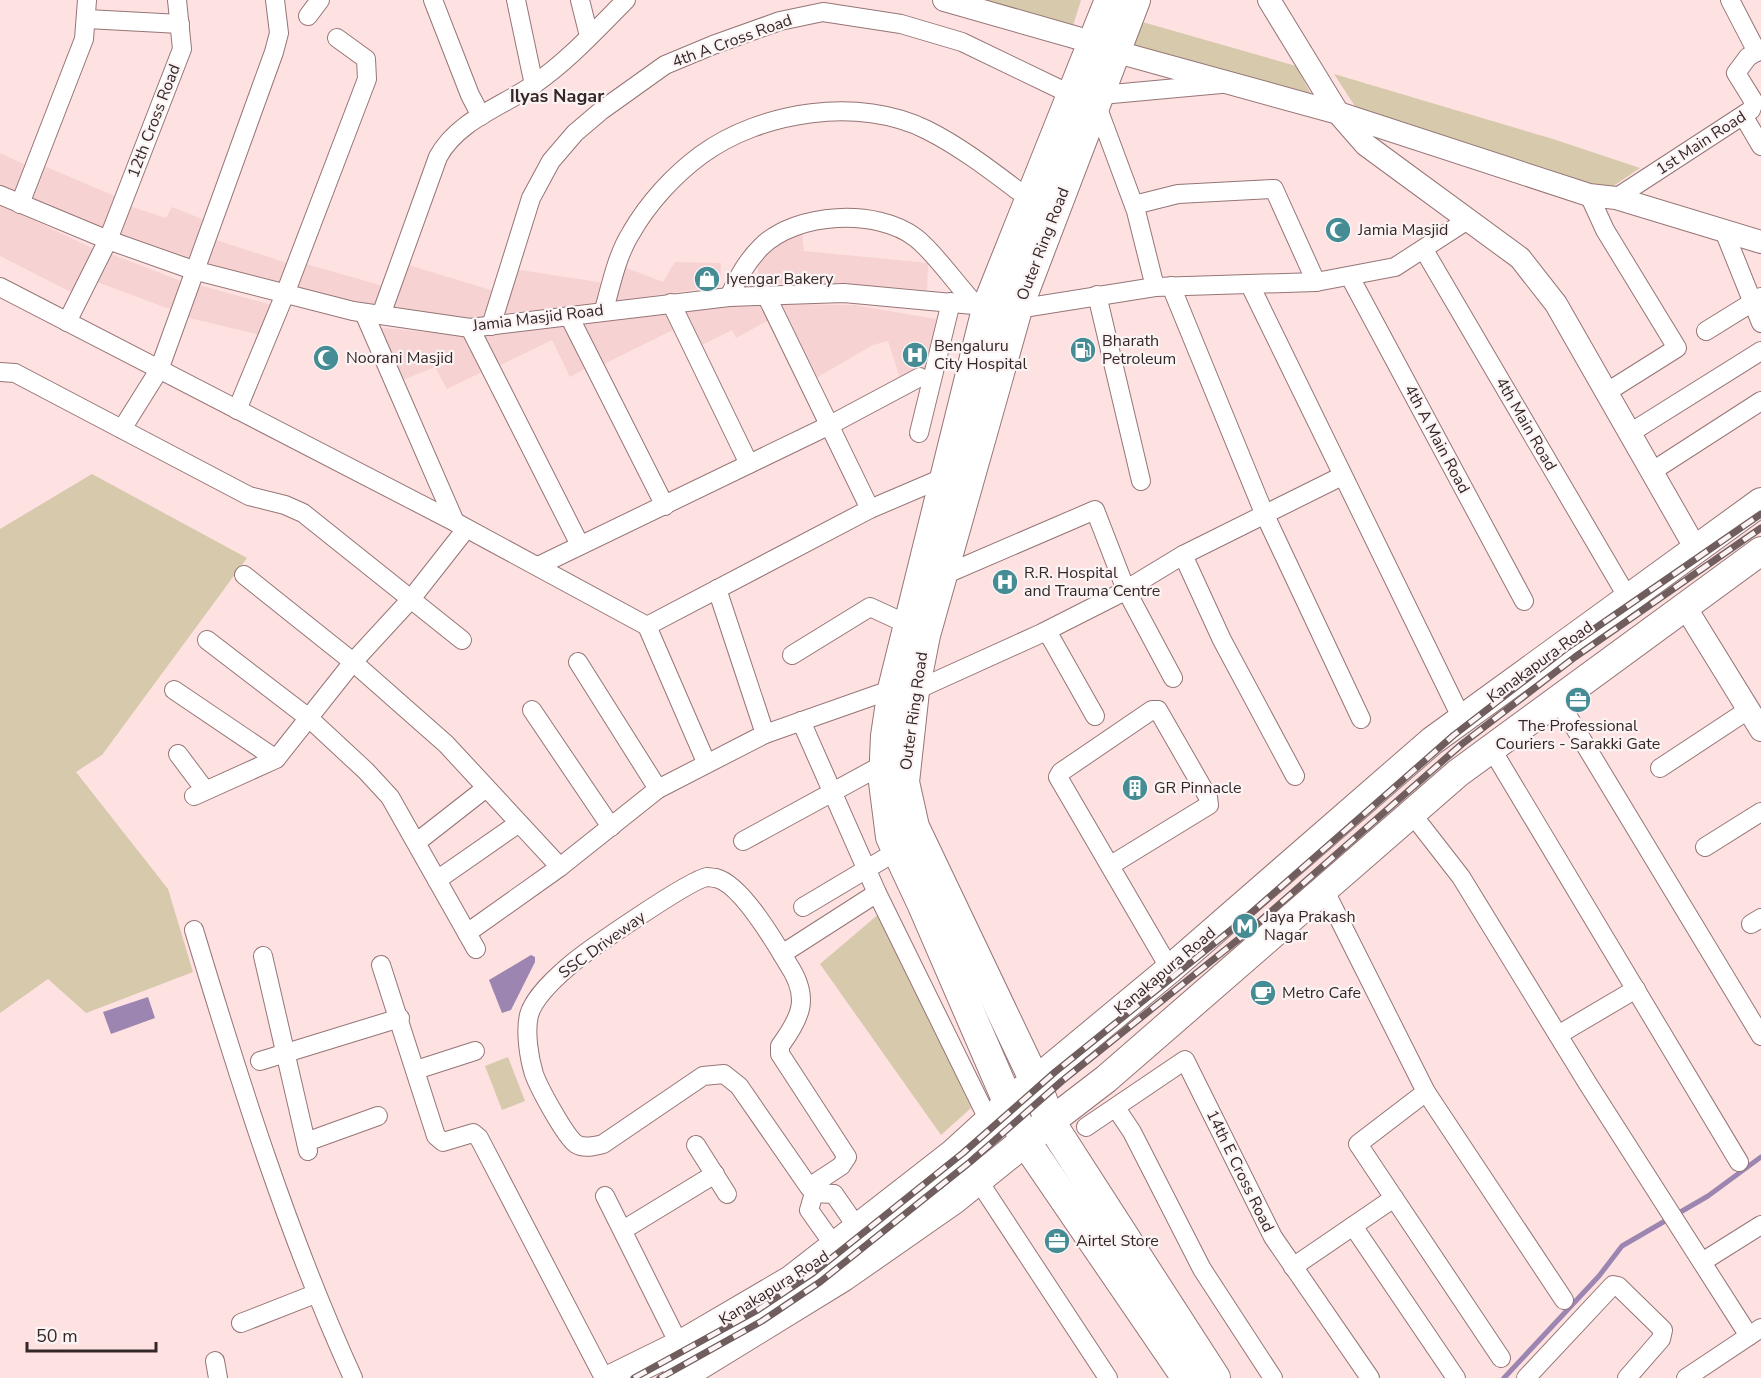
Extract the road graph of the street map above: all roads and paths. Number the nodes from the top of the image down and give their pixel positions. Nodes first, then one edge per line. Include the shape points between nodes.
1 (87, 0) edge
2 (177, 0) edge
3 (275, 0) edge
4 (321, 0) edge
5 (433, 0) edge
6 (516, 0) edge
7 (580, 0) edge
8 (626, 0) edge
9 (944, 0) edge
10 (1110, 0) edge
11 (1135, 0) edge
12 (1269, 0) edge
13 (1730, 0) edge
14 (308, 16) dead end
15 (87, 19) junction
16 (180, 24) junction
17 (589, 36) junction
18 (338, 38) dead end
19 (1106, 47) junction
20 (1759, 51) edge
21 (1229, 83) junction
22 (534, 84) junction
23 (1090, 99) junction
24 (1338, 113) junction
25 (481, 116) junction
26 (1744, 117) junction
27 (1761, 146) edge
28 (0, 195) edge
29 (1589, 195) junction
30 (1616, 198) junction
31 (1029, 199) junction
32 (20, 204) junction
33 (1134, 205) junction
34 (1469, 219) junction
35 (1724, 231) junction
36 (108, 240) junction
37 (1761, 242) edge
38 (1424, 250) junction
39 (193, 270) junction
40 (1350, 277) junction
41 (1316, 282) junction
42 (1250, 285) junction
43 (0, 287) edge
44 (1163, 287) junction
45 (285, 294) junction
46 (766, 295) junction
47 (1097, 295) junction
48 (729, 297) junction
49 (1757, 300) edge
50 (951, 302) junction
51 (671, 303) junction
52 (981, 304) junction
53 (1017, 309) junction
54 (604, 310) junction
55 (372, 314) junction
56 (569, 316) junction
57 (67, 322) junction
58 (1761, 323) edge
59 (491, 326) junction
60 (470, 328) junction
61 (1706, 331) dead end
62 (1761, 351) edge
63 (159, 369) junction
64 (0, 372) edge
65 (920, 377) dead end
66 (1607, 392) junction
67 (1761, 401) edge
68 (237, 410) junction
69 (830, 425) junction
70 (122, 429) junction
71 (919, 433) dead end
72 (1630, 433) junction
73 (749, 464) junction
74 (1651, 472) junction
75 (1342, 476) junction
76 (945, 477) junction
77 (1142, 481) dead end
78 (1761, 502) edge
79 (665, 506) junction
80 (870, 509) junction
81 (1264, 513) junction
82 (460, 525) junction
83 (580, 544) junction
84 (1696, 549) junction
85 (1761, 551) edge
86 (1183, 555) junction
87 (538, 566) junction
88 (244, 575) dead end
89 (944, 575) junction
90 (717, 589) junction
91 (1126, 590) junction
92 (1628, 598) junction
93 (411, 599) junction
94 (1524, 602) dead end
95 (1684, 605) junction
96 (909, 625) junction
97 (647, 626) junction
98 (1047, 631) junction
99 (207, 640) dead end
100 (462, 640) dead end
101 (792, 655) dead end
102 (353, 662) junction
103 (578, 662) dead end
104 (1173, 678) dead end
105 (174, 690) dead end
106 (904, 690) junction
107 (1558, 700) junction
108 (532, 710) dead end
109 (1748, 710) junction
110 (1095, 716) dead end
111 (1361, 718) dead end
112 (310, 719) junction
113 (1462, 719) junction
114 (801, 721) junction
115 (1761, 730) edge
116 (765, 734) junction
117 (1491, 748) junction
118 (178, 754) dead end
119 (276, 759) junction
120 (706, 762) junction
121 (884, 764) junction
122 (1660, 768) dead end
123 (1295, 776) dead end
124 (486, 788) junction
125 (658, 789) junction
126 (834, 791) junction
127 (1761, 812) edge
128 (1412, 814) junction
129 (519, 823) junction
130 (611, 827) junction
131 (742, 841) dead end
132 (417, 842) junction
133 (1706, 847) dead end
134 (897, 851) junction
135 (1111, 865) junction
136 (560, 867) junction
137 (867, 869) junction
138 (437, 880) junction
139 (1325, 891) junction
140 (877, 893) junction
141 (803, 907) dead end
142 (194, 930) dead end
143 (467, 933) junction
144 (476, 950) dead end
145 (782, 954) junction
146 (263, 956) dead end
147 (381, 965) dead end
148 (1170, 969) junction
149 (1636, 989) junction
150 (400, 1018) junction
151 (1558, 1035) junction
152 (1761, 1036) edge
153 (475, 1051) dead end
154 (285, 1055) junction
155 (260, 1061) dead end
156 (416, 1070) junction
157 (1035, 1081) junction
158 (1426, 1092) junction
159 (1116, 1108) junction
160 (999, 1112) junction
161 (378, 1116) dead end
162 (1050, 1122) junction
163 (1086, 1127) dead end
164 (1025, 1141) junction
165 (696, 1145) dead end
166 (1739, 1162) dead end
167 (715, 1174) junction
168 (978, 1180) junction
169 (811, 1190) junction
170 (728, 1194) dead end
171 (604, 1196) dead end
172 (1394, 1198) junction
173 (1761, 1225) edge
174 (1353, 1226) junction
175 (623, 1230) junction
176 (848, 1239) junction
177 (1702, 1262) junction
178 (1293, 1267) junction
179 (315, 1294) junction
180 (1564, 1300) dead end
181 (241, 1323) dead end
182 (1755, 1332) edge
183 (680, 1346) junction
184 (1501, 1358) dead end
185 (353, 1378) edge
186 (604, 1378) edge
187 (615, 1378) edge
188 (677, 1378) edge
189 (1108, 1378) edge
190 (1187, 1378) edge
191 (1215, 1378) edge
192 (1273, 1378) edge
193 (1370, 1378) edge
194 (1456, 1378) edge
195 (1526, 1378) edge
196 (1627, 1378) edge
197 (1686, 1378) edge

1 - 15 street
2 - 16 street, 12th Cross Road
3 - 39 street via 277,42
4 - 14 street
5 - 25 street
6 - 22 street
7 - 17 street
8 - 17 street
9 - 19 street
10 - 19 highway, Outer Ring Road
11 - 19 highway, Outer Ring Road
12 - 24 street
13 - 20 street
15 - 16 street
15 - 32 street via 84,39
16 - 36 street, 12th Cross Road via 182,49
17 - 22 street
18 - 45 street via 366,59 367,79
19 - 21 street
19 - 23 highway, Outer Ring Road
20 - 26 street, 1st Main Road via 1748,57 1736,73 1754,102
21 - 23 street
21 - 24 street
22 - 25 street
23 - 31 highway, Outer Ring Road
23 - 33 street
23 - 53 highway, Outer Ring Road
23 - 59 street, 4th A Cross Road via 962,42 901,24 823,12 780,21 713,45 665,65 602,110 551,161 531,198
24 - 29 street
24 - 34 street via 1366,145
25 - 55 street via 448,141 438,157
26 - 27 street
26 - 30 street, 1st Main Road
28 - 32 street, Jamia Masjid Road
29 - 30 street
29 - 66 street via 1605,230 1677,348
30 - 35 street
31 - 52 highway, Outer Ring Road
31 - 54 street via 926,129 877,113 823,110 780,120 702,154 662,190 630,234
32 - 36 street, Jamia Masjid Road
33 - 41 street via 1178,195 1274,189
33 - 44 street
34 - 38 street, Jamia Masjid Road
34 - 66 street via 1520,258 1556,304
35 - 37 street
35 - 49 street
36 - 39 street, Jamia Masjid Road
36 - 57 street, 12th Cross Road
38 - 40 street, Jamia Masjid Road via 1395,267
38 - 92 street, 4th Main Road
39 - 45 street, Jamia Masjid Road
39 - 63 street
40 - 41 street, Jamia Masjid Road
40 - 94 street, 4th A Main Road
41 - 42 street, Jamia Masjid Road
42 - 44 street, Jamia Masjid Road
42 - 75 street
43 - 57 street
44 - 47 street, Jamia Masjid Road
44 - 81 street
45 - 55 street, Jamia Masjid Road
45 - 68 street
46 - 48 street, Jamia Masjid Road
46 - 50 street, Jamia Masjid Road via 844,293
46 - 69 street
47 - 53 street, Jamia Masjid Road
47 - 77 street
48 - 51 street, Jamia Masjid Road
48 - 52 street via 744,266 762,245 787,230 822,220 856,217 888,224 916,238
49 - 58 street
49 - 61 street
50 - 52 street, Jamia Masjid Road
50 - 71 street
51 - 54 street, Jamia Masjid Road
51 - 73 street
52 - 53 street, Jamia Masjid Road
52 - 76 highway, Outer Ring Road
53 - 89 highway, Outer Ring Road
54 - 56 street, Jamia Masjid Road
55 - 60 street, Jamia Masjid Road
55 - 82 street
56 - 59 street, Jamia Masjid Road
56 - 79 street
57 - 63 street
59 - 60 street, Jamia Masjid Road
60 - 83 street
62 - 72 street
63 - 68 street
63 - 70 street
64 - 70 street via 15,373
65 - 69 street
66 - 72 street
67 - 74 street
68 - 82 street
69 - 73 street
69 - 80 street
70 - 93 street via 249,496 303,513
72 - 74 street
73 - 79 street
74 - 84 street
75 - 81 street
75 - 113 street
76 - 80 street
76 - 96 highway, Outer Ring Road
78 - 84 main road, Kanakapura Road
79 - 83 street
80 - 90 street
81 - 86 street
81 - 111 street
82 - 87 street
82 - 93 street
83 - 87 street
84 - 92 main road, Kanakapura Road
85 - 95 main road, Kanakapura Road
86 - 91 street
86 - 123 street via 1222,640
87 - 97 street
88 - 102 street
89 - 91 street via 1095,510
89 - 106 highway, Outer Ring Road
90 - 97 street
90 - 116 street
91 - 98 street
91 - 104 street
92 - 113 main road, Kanakapura Road
93 - 100 street
93 - 102 street
95 - 107 main road, Kanakapura Road
95 - 109 street
96 - 101 street via 870,607
96 - 106 highway, Outer Ring Road
97 - 120 street
98 - 106 street
98 - 110 street
99 - 112 street
102 - 112 street
102 - 124 street via 446,744
103 - 125 street
105 - 119 street
106 - 114 street
106 - 121 highway, Outer Ring Road via 886,736
106 - 157 highway, Outer Ring Road via 904,782 914,827
107 - 117 main road, Kanakapura Road
107 - 152 street
108 - 130 street
109 - 115 street
109 - 122 street
112 - 119 street
112 - 132 street via 390,797
113 - 148 main road, Kanakapura Road
114 - 116 street
114 - 126 street
116 - 120 street
117 - 128 main road, Kanakapura Road
117 - 149 street
118 - 119 street via 200,793
120 - 125 street
121 - 126 street
121 - 134 highway, Outer Ring Road via 890,826
124 - 129 street
124 - 132 street
125 - 130 street
126 - 131 street
126 - 137 street
127 - 133 street
128 - 139 main road, Kanakapura Road
128 - 151 street via 1461,877
129 - 136 street
129 - 138 street
130 - 136 street
132 - 138 street
134 - 137 street
134 - 160 highway, Outer Ring Road via 922,903
135 - 135 street via 1060,782 1059,774 1152,710 1158,710 1209,796 1209,806
135 - 148 street
136 - 143 street
137 - 140 street
137 - 141 street
138 - 143 street
139 - 158 street
139 - 162 main road, Kanakapura Road via 1106,1079
140 - 145 street
140 - 160 street
142 - 179 street via 247,1106
143 - 144 street
145 - 169 street, SSC Driveway via 799,981 801,997 795,1027 780,1046 780,1054 847,1157
145 - 169 street, SSC Driveway via 734,890 707,877 679,891 570,965 535,1002 529,1015 529,1042 534,1074 577,1145 603,1144 702,1076 724,1074 739,1086
146 - 154 street
147 - 150 street
148 - 157 main road, Kanakapura Road
149 - 151 street
149 - 166 street
150 - 154 street
150 - 156 street
151 - 177 street
153 - 156 street
154 - 155 street
154 - 161 street via 307,1146
156 - 186 street via 440,1140 448,1142 473,1134 479,1138
157 - 160 highway, Kanakapura Road
157 - 162 highway, Outer Ring Road
158 - 172 street via 1358,1144
158 - 180 street
159 - 163 street, 14th E Cross Road
159 - 178 street, 14th E Cross Road via 1185,1060 1273,1237
159 - 192 street via 1202,1269
160 - 164 highway, Outer Ring Road
160 - 176 highway, Kanakapura Road via 954,1154
162 - 164 highway, Kanakapura Road
162 - 191 highway, Outer Ring Road
164 - 168 highway, Kanakapura Road
164 - 190 highway, Outer Ring Road
165 - 167 street
167 - 170 street
167 - 175 street
168 - 188 highway, Kanakapura Road via 843,1276
168 - 189 street
169 - 176 street via 809,1210
169 - 176 street via 834,1194
171 - 175 street
172 - 174 street
172 - 184 street
173 - 177 street
174 - 178 street
174 - 194 street
175 - 183 street
176 - 183 highway, Kanakapura Road via 791,1281
177 - 182 street
178 - 193 street, 14th E Cross Road
179 - 181 street
179 - 185 street
182 - 197 street
183 - 187 highway, Kanakapura Road
195 - 196 street via 1613,1285 1663,1330 1661,1339

